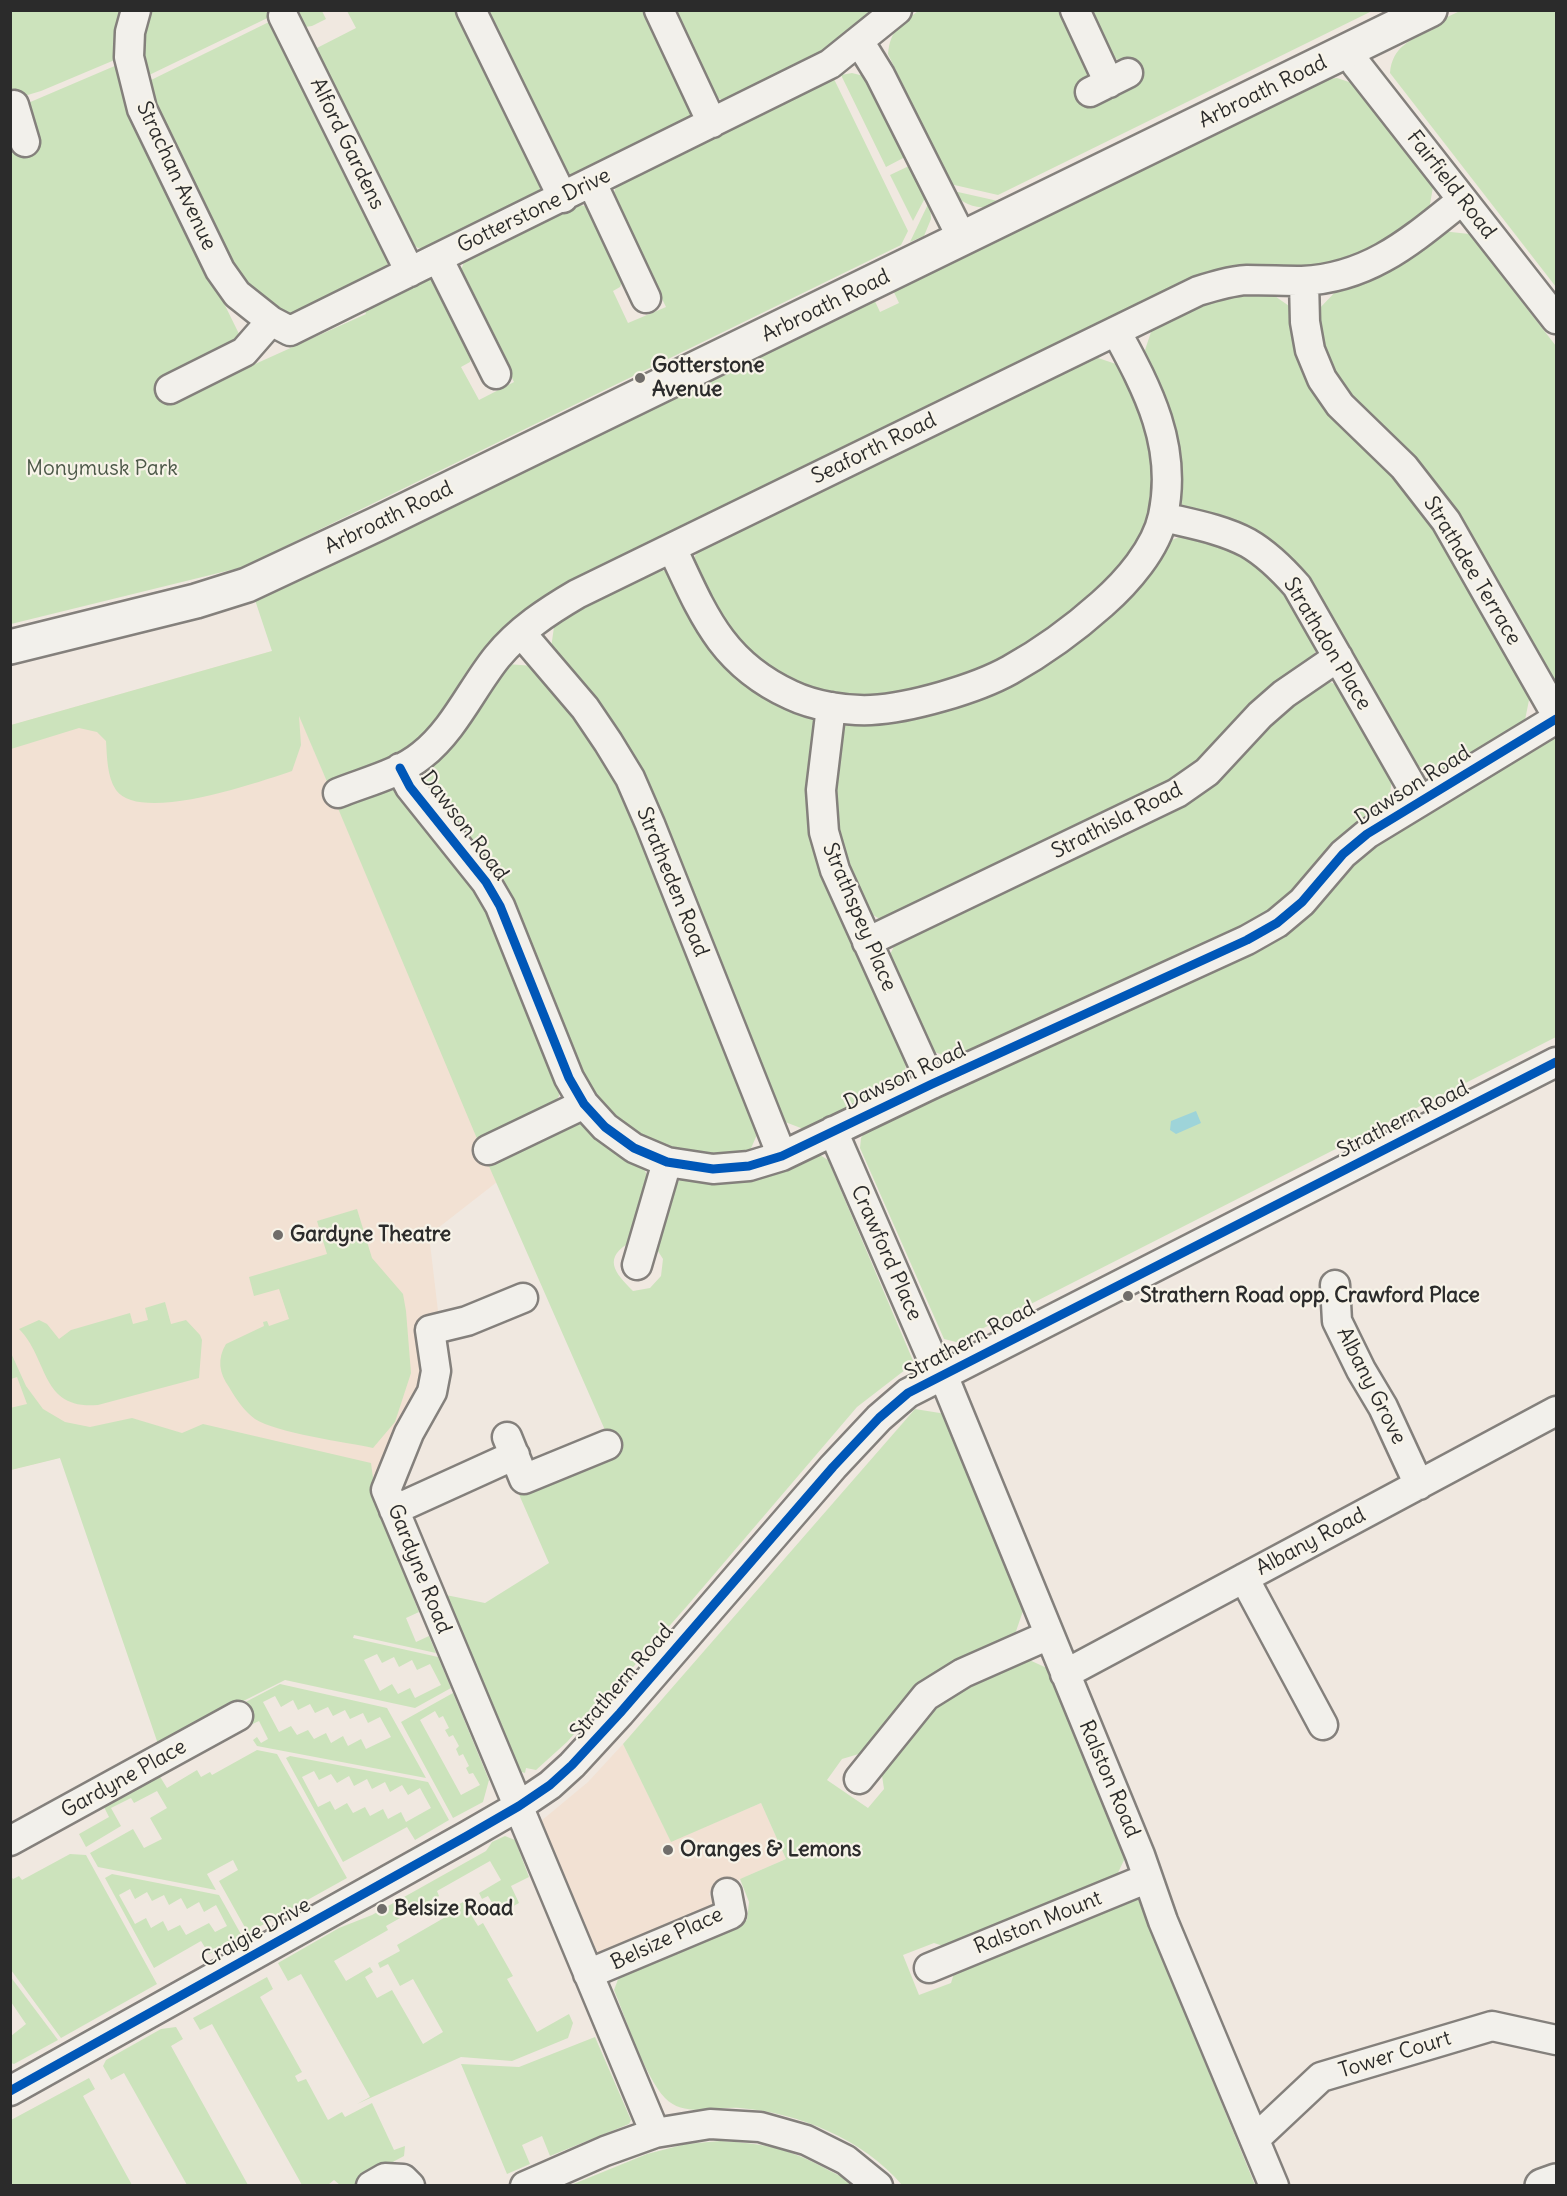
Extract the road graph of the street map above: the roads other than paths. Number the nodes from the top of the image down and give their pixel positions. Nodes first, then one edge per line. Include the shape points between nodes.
1 (136, 10) edge
2 (471, 10) edge
3 (659, 10) edge
4 (897, 10) edge
5 (1075, 10) edge
6 (1430, 10) edge
7 (284, 16) dead end
8 (859, 41) junction
9 (1348, 50) junction
10 (1109, 83) dead end
11 (712, 123) junction
12 (592, 183) junction
13 (562, 198) junction
14 (1462, 200) junction
15 (962, 238) junction
16 (438, 258) junction
17 (410, 272) junction
18 (1304, 281) junction
19 (646, 298) dead end
20 (1557, 319) edge
21 (271, 321) junction
22 (1116, 331) junction
23 (496, 374) dead end
24 (170, 389) dead end
25 (1163, 516) junction
26 (672, 548) junction
27 (521, 633) junction
28 (10, 646) edge
29 (1338, 657) junction
30 (831, 707) junction
31 (1557, 717) edge
32 (400, 768) junction
33 (338, 793) dead end
34 (1420, 801) junction
35 (867, 942) junction
36 (1557, 1062) edge
37 (932, 1084) junction
38 (584, 1104) junction
39 (833, 1131) junction
40 (488, 1150) dead end
41 (782, 1156) junction
42 (667, 1162) junction
43 (638, 1265) dead end
44 (1335, 1285) dead end
45 (523, 1298) dead end
46 (941, 1374) junction
47 (1557, 1410) edge
48 (607, 1445) dead end
49 (1419, 1485) junction
50 (394, 1510) junction
51 (1244, 1578) junction
52 (1049, 1635) junction
53 (1065, 1674) junction
54 (238, 1716) dead end
55 (1323, 1725) dead end
56 (859, 1779) dead end
57 (519, 1806) junction
58 (10, 1841) edge
59 (1148, 1878) junction
60 (726, 1893) dead end
61 (929, 1968) dead end
62 (588, 1974) junction
63 (1557, 2040) edge
64 (10, 2091) edge
65 (655, 2133) junction
66 (1255, 2139) junction
67 (1557, 2181) edge
68 (370, 2186) edge
69 (410, 2186) edge
70 (525, 2186) edge
71 (878, 2186) edge
72 (1274, 2186) edge
73 (1542, 2186) edge

1 - 21 street, Strachan Avenue via 129,57 142,109 220,270 237,294
2 - 13 street
3 - 11 street
4 - 8 street, Gotterstone Drive
5 - 10 street
6 - 9 main road, Arbroath Road
7 - 17 street, Alford Gardens
8 - 11 street, Gotterstone Drive via 830,64
8 - 15 street
9 - 14 street, Fairfield Road
9 - 15 main road, Arbroath Road
11 - 12 street, Gotterstone Drive
12 - 13 street, Gotterstone Drive
12 - 19 street
13 - 16 street, Gotterstone Drive
14 - 18 street, Seaforth Road via 1371,266
14 - 20 street, Fairfield Road
15 - 28 main road, Arbroath Road via 247,585
16 - 17 street, Gotterstone Drive
16 - 23 street
17 - 21 street, Gotterstone Drive via 290,331
18 - 22 street, Seaforth Road via 1223,283
18 - 31 street, Strathdee Terrace via 1310,350 1322,379 1340,405 1404,467 1446,521
21 - 24 street via 244,352
22 - 25 street via 1154,407 1164,439
22 - 26 street, Seaforth Road
25 - 29 street, Strathdon Place via 1221,531 1249,543 1276,564 1297,586
25 - 30 street via 1148,551 1126,583 1056,642 1008,671 911,704 871,710
26 - 27 street, Seaforth Road via 577,594
26 - 30 street via 703,614 724,646 754,675 793,696
27 - 32 street, Seaforth Road via 498,656 438,740
27 - 41 street, Stratheden Road via 585,708 630,778
29 - 34 street, Strathdon Place
29 - 35 street, Strathisla Road via 1284,694 1207,772 1177,793
30 - 35 street, Strathspey Place via 821,790 824,832 835,870
31 - 34 street, Dawson Road
32 - 33 street, Seaforth Road
32 - 38 street, Dawson Road via 410,787 486,882 500,906 569,1078
34 - 37 street, Dawson Road via 1343,854 1302,902 1277,923
35 - 37 street, Strathspey Place
36 - 46 street, Strathern Road
37 - 39 street, Dawson Road
38 - 40 street
38 - 42 street, Dawson Road via 605,1127 634,1148
39 - 41 street, Dawson Road
39 - 46 street, Crawford Place
41 - 42 street, Dawson Road via 749,1166 713,1169
42 - 43 street
44 - 49 street, Albany Grove via 1337,1321
45 - 50 street, Gardyne Road via 466,1321 430,1330 436,1371 432,1392 405,1442 386,1490
46 - 52 street, Ralston Road
46 - 57 street, Strathern Road via 908,1393 879,1418 620,1713 550,1785
47 - 49 street, Albany Road
48 - 50 street via 524,1479 511,1446
49 - 51 street, Albany Road
50 - 57 street, Gardyne Road
51 - 53 street, Albany Road
51 - 55 street
52 - 53 street, Ralston Road
52 - 56 street via 963,1673 926,1696
53 - 59 street, Ralston Road
54 - 58 street, Gardyne Place
57 - 62 street
57 - 64 street, Craigie Drive
59 - 61 street, Ralston Mount
59 - 66 street, Ralston Road
60 - 62 street, Belsize Place via 731,1914
62 - 65 street
63 - 66 street, Tower Court via 1492,2026 1321,2077
65 - 70 street
65 - 71 street via 710,2124 760,2127 806,2140 846,2160
66 - 72 street, Ralston Road
67 - 73 main road
68 - 69 street via 385,2178 403,2179

